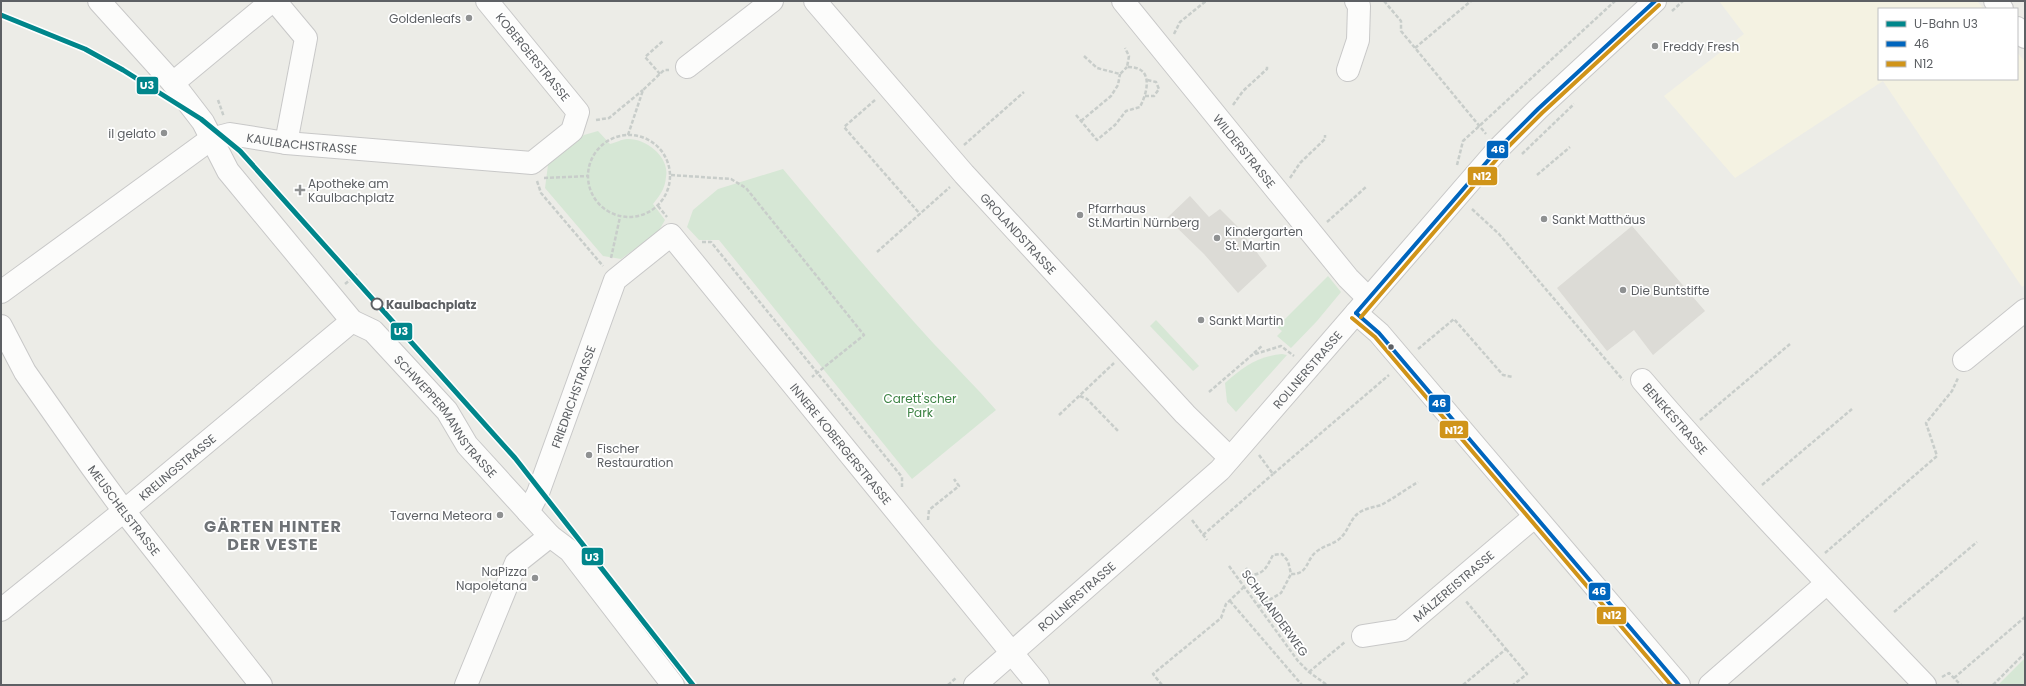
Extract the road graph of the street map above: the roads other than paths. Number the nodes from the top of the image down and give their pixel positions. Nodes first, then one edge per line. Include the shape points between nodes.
1 (99, 1) edge
2 (274, 1) edge
3 (487, 1) edge
4 (772, 1) edge
5 (815, 1) edge
6 (1123, 1) edge
7 (1356, 1) edge
8 (1655, 1) edge
9 (2018, 29) edge
10 (2025, 37) edge
11 (687, 67) road end
12 (1348, 70) dead end
13 (173, 84) junction
14 (211, 139) junction
15 (286, 143) junction
16 (532, 163) joint
17 (671, 234) joint
18 (1, 292) edge
19 (1362, 306) junction
20 (2025, 310) edge
21 (352, 321) junction
22 (1, 326) edge
23 (1964, 360) road end
24 (1642, 380) road end
25 (1230, 458) junction
26 (124, 511) junction
27 (528, 512) junction
28 (1534, 517) junction
29 (550, 536) junction
30 (1827, 583) junction
31 (1, 610) edge
32 (1363, 636) road end
33 (1012, 653) junction
34 (1930, 683) edge
35 (260, 684) edge
36 (466, 685) edge
37 (673, 685) edge
38 (975, 685) edge
39 (1038, 685) edge
40 (1678, 685) edge
41 (1710, 685) edge

1 - 13 street, SCHWEPPERMANNSTRASSE
2 - 13 street
2 - 15 street via 306,38
3 - 16 street, KOBERGERSTRASSE via 575,122
4 - 11 street
5 - 25 street, GROLANDSTRASSE via 964,174 1185,414
6 - 19 street, WILDERSTRASSE via 1348,278
7 - 12 street via 1359,6 1358,40
8 - 19 street, ROLLNERSTRASSE via 1498,149
9 - 10 street
13 - 14 street, SCHWEPPERMANNSTRASSE via 203,122
14 - 15 street, KAULBACHSTRASSE via 230,134
14 - 18 street, KAULBACHSTRASSE
14 - 21 street, SCHWEPPERMANNSTRASSE via 228,171
15 - 16 street, KAULBACHSTRASSE
17 - 27 street, FRIEDRICHSTRASSE via 615,280 538,493
17 - 33 street, INNERE KOBERGERSTRASSE
19 - 25 street, ROLLNERSTRASSE
19 - 28 street, WILDERSTRASSE via 1378,333
20 - 23 street
21 - 26 street, KRELINGSTRASSE
21 - 27 street, SCHWEPPERMANNSTRASSE via 373,331 447,411 467,444
22 - 26 street, MEUSCHELSTRASSE via 25,372
24 - 30 street, BENEKESTRASSE via 1686,432
25 - 33 street, ROLLNERSTRASSE via 1196,492
26 - 31 street, KRELINGSTRASSE
26 - 35 street, MEUSCHELSTRASSE
27 - 29 street, SCHWEPPERMANNSTRASSE
28 - 32 street, MÄLZEREISTRASSE via 1401,630
28 - 40 street, WILDERSTRASSE
29 - 36 street via 516,562
29 - 37 street, SCHWEPPERMANNSTRASSE via 570,551
30 - 34 street, BENEKESTRASSE
30 - 41 street
33 - 38 street, ROLLNERSTRASSE
33 - 39 street, INNERE KOBERGERSTRASSE

